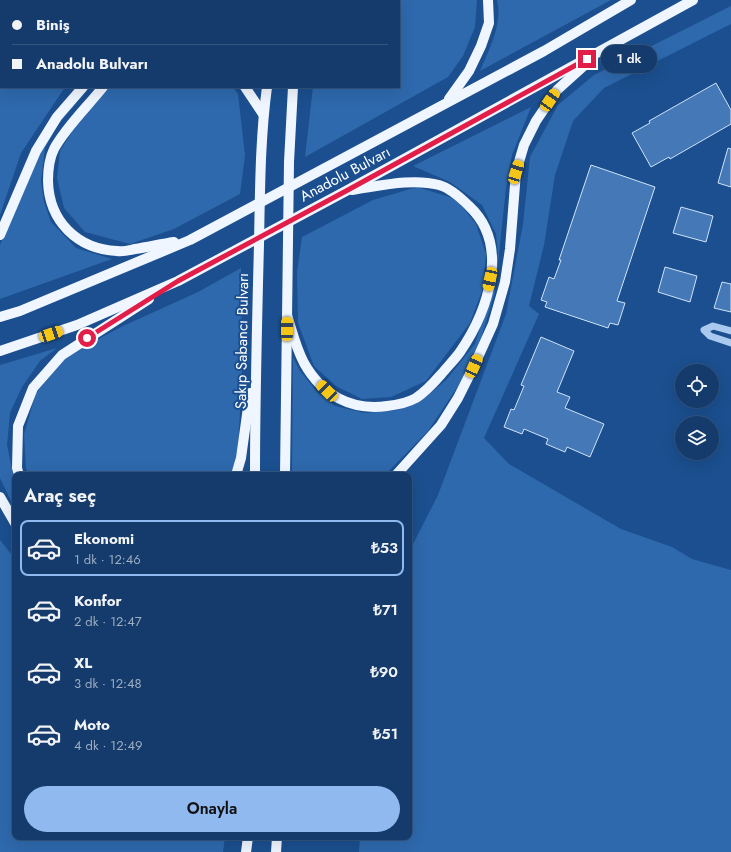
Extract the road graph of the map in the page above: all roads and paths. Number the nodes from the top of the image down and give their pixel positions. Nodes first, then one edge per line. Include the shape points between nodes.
1 (488, 0) edge
2 (631, 0) edge
3 (693, 0) edge
4 (601, 51) junction
5 (82, 88) edge
6 (103, 88) edge
7 (246, 88) edge
8 (267, 88) edge
9 (293, 88) edge
10 (448, 101) junction
11 (263, 114) junction
12 (346, 191) junction
13 (0, 235) edge
14 (190, 240) junction
15 (178, 281) junction
16 (287, 315) junction
17 (0, 317) edge
18 (731, 331) edge
19 (731, 343) edge
20 (0, 351) edge
21 (256, 353) junction
22 (18, 472) edge
23 (237, 472) edge
24 (255, 472) edge
25 (286, 472) edge
26 (399, 472) edge
27 (0, 497) edge
28 (12, 518) edge
29 (248, 840) edge
30 (277, 840) edge
31 (246, 852) edge
32 (276, 852) edge

1 - 10 main road via 489,23 481,46 469,71
2 - 10 main road, Anadolu Bulvarı via 544,51
3 - 4 main road, Anadolu Bulvarı
4 - 12 main road, Anadolu Bulvarı
4 - 26 main road via 557,90 536,121 524,145 516,172 505,282 493,324 458,398 441,425
5 - 13 main road via 57,117 36,151
6 - 14 main road via 61,137 49,162 48,192 60,221 79,241 97,248 118,251
7 - 11 main road
8 - 11 main road, Sakıp Sabancı Bulvarı
9 - 16 main road via 289,162
10 - 14 main road, Anadolu Bulvarı
11 - 21 main road, Sakıp Sabancı Bulvarı
12 - 15 main road, Anadolu Bulvarı
12 - 16 main road via 414,182 440,185 461,198 477,213 490,236 493,267 481,314 459,353 427,389 403,403 378,408 350,404 327,391 318,382 305,364
14 - 17 main road, Anadolu Bulvarı
15 - 20 main road, Anadolu Bulvarı via 77,325
15 - 22 main road via 62,355 34,388 18,426
16 - 25 main road
18 - 19 street via 713,326 704,330 710,336
21 - 23 main road
21 - 24 main road, Sakıp Sabancı Bulvarı
27 - 28 main road
29 - 31 main road
30 - 32 main road

